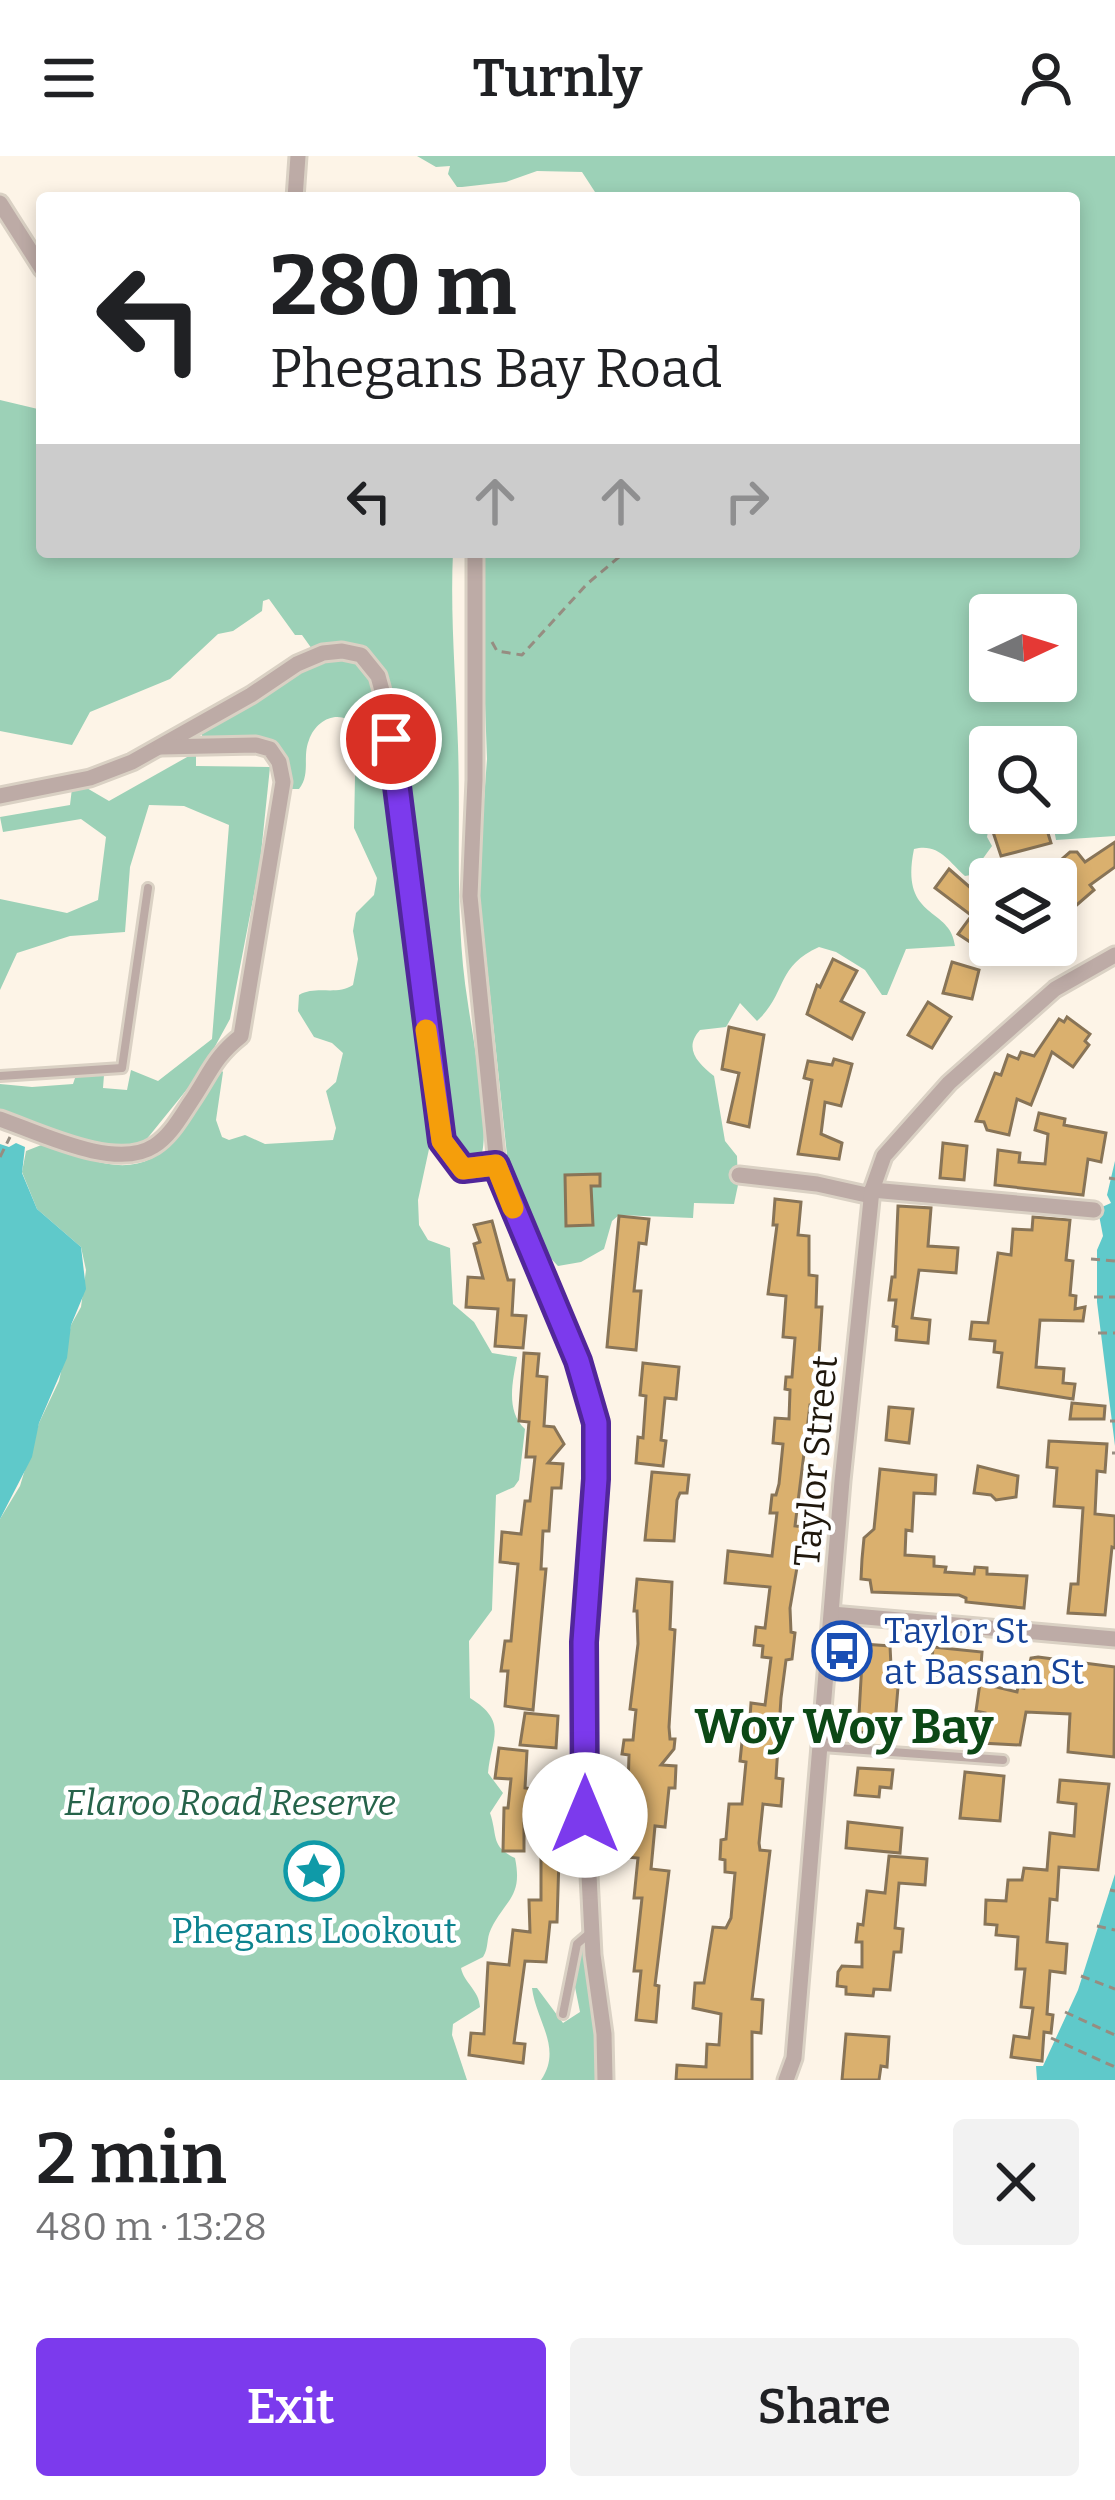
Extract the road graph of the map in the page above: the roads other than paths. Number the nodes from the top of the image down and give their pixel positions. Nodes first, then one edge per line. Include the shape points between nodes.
1 (298, 156) edge
2 (296, 192) edge
3 (0, 203) edge
4 (36, 260) edge
5 (475, 558) edge
6 (158, 747) junction
7 (0, 796) edge
8 (148, 888) dead end
9 (1115, 955) edge
10 (0, 1076) edge
11 (8, 1122) edge
12 (496, 1165) junction
13 (739, 1175) dead end
14 (871, 1193) junction
15 (1094, 1210) dead end
16 (832, 1614) junction
17 (1115, 1639) edge
18 (821, 1747) junction
19 (1003, 1760) dead end
20 (592, 1931) junction
21 (562, 2014) dead end
22 (605, 2080) edge
23 (786, 2080) edge

1 - 2 street
3 - 4 street
5 - 12 street via 470,896
6 - 7 street via 90,778
6 - 11 street via 256,746 279,762 283,782 242,1036 218,1054 174,1128 137,1154 104,1154
6 - 12 street via 323,653 361,656 378,676 442,1141 463,1169
8 - 10 lane via 122,1068
9 - 14 street, Taylor Street via 1055,989 949,1083 884,1156
12 - 20 street via 596,1423 584,1642
13 - 14 street
14 - 15 street
14 - 16 street, Taylor Street
16 - 17 street
16 - 18 street, Taylor Street
18 - 19 lane
18 - 23 street, Taylor Street
20 - 21 lane via 577,1944
20 - 22 street

